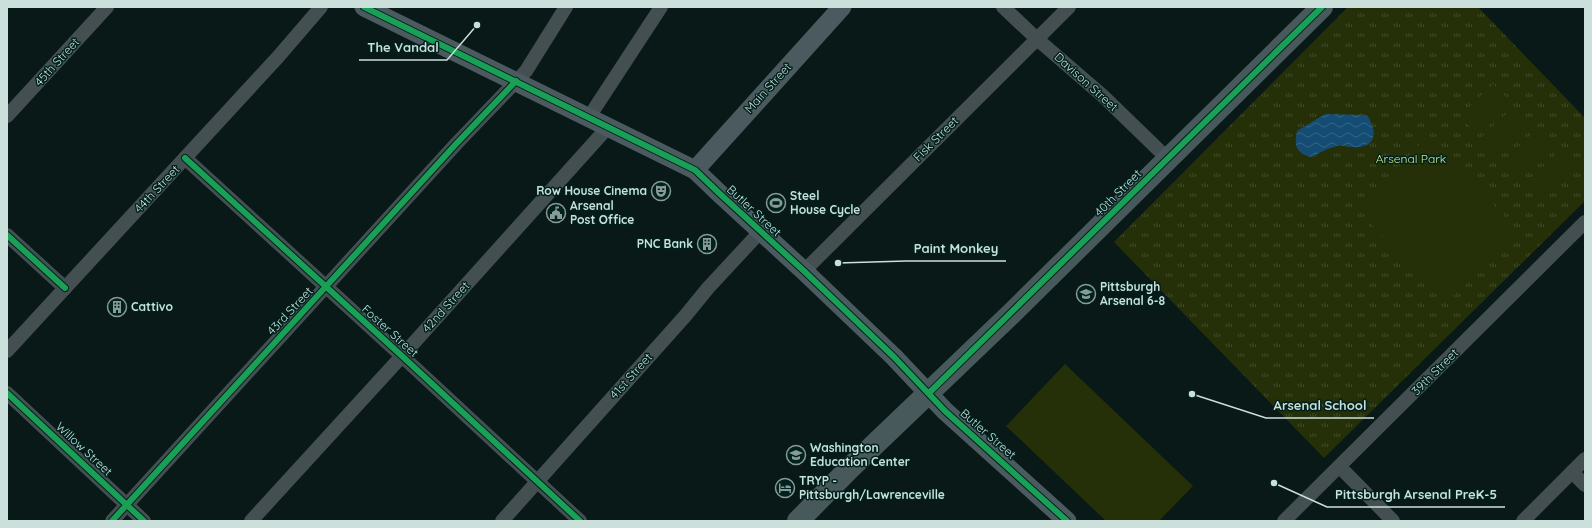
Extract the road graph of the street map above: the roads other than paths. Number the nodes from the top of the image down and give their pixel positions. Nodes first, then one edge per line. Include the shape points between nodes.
1 (107, 7) edge
2 (321, 7) edge
3 (364, 7) edge
4 (566, 7) edge
5 (661, 7) edge
6 (842, 7) edge
7 (1003, 7) edge
8 (1069, 7) edge
9 (1322, 7) edge
10 (1037, 39) junction
11 (516, 81) junction
12 (7, 116) edge
13 (589, 117) junction
14 (609, 126) junction
15 (185, 158) junction
16 (1168, 159) junction
17 (695, 170) junction
18 (1585, 222) edge
19 (760, 232) junction
20 (7, 235) edge
21 (804, 271) junction
22 (326, 287) junction
23 (65, 288) junction
24 (7, 351) edge
25 (402, 356) junction
26 (7, 393) edge
27 (929, 393) junction
28 (1585, 459) edge
29 (1340, 467) junction
30 (1572, 472) junction
31 (538, 481) junction
32 (1585, 485) edge
33 (127, 504) junction
34 (112, 521) edge
35 (144, 521) edge
36 (251, 521) edge
37 (502, 521) edge
38 (580, 521) edge
39 (798, 521) edge
40 (1067, 521) edge
41 (1284, 521) edge
42 (1393, 521) edge
43 (1523, 521) edge

1 - 12 street, 45th Street
2 - 15 street, 44th Street
3 - 11 main road, Butler Street
4 - 11 street, 43rd Street via 526,71
5 - 13 street
6 - 17 main road, Main Street
7 - 10 street, Davison Street
8 - 10 street, Fisk Street
9 - 16 main road, 40th Street
10 - 16 street, Davison Street via 1103,96
10 - 21 street, Fisk Street
11 - 13 main road, Butler Street
11 - 22 street, 43rd Street
13 - 14 main road, Butler Street
14 - 17 main road, Butler Street
14 - 25 street, 42nd Street
15 - 22 street, Foster Street
15 - 23 street, 44th Street
16 - 27 main road, 40th Street
17 - 19 main road, Butler Street
18 - 29 street, 39th Street
19 - 21 main road, Butler Street
19 - 31 street, 41st Street
20 - 23 street
21 - 27 main road, Butler Street
22 - 25 street, Foster Street
22 - 33 street, 43rd Street
23 - 24 street, 44th Street
25 - 31 street, Foster Street
25 - 36 street, 42nd Street
26 - 33 street, Willow Street
27 - 39 main road, 40th Street
27 - 40 main road, Butler Street via 945,411
28 - 30 street
29 - 41 street, 39th Street
29 - 42 street
30 - 32 street
30 - 43 street
31 - 37 street, 41st Street
31 - 38 street, Foster Street
33 - 34 street, 43rd Street
33 - 35 street, Willow Street

